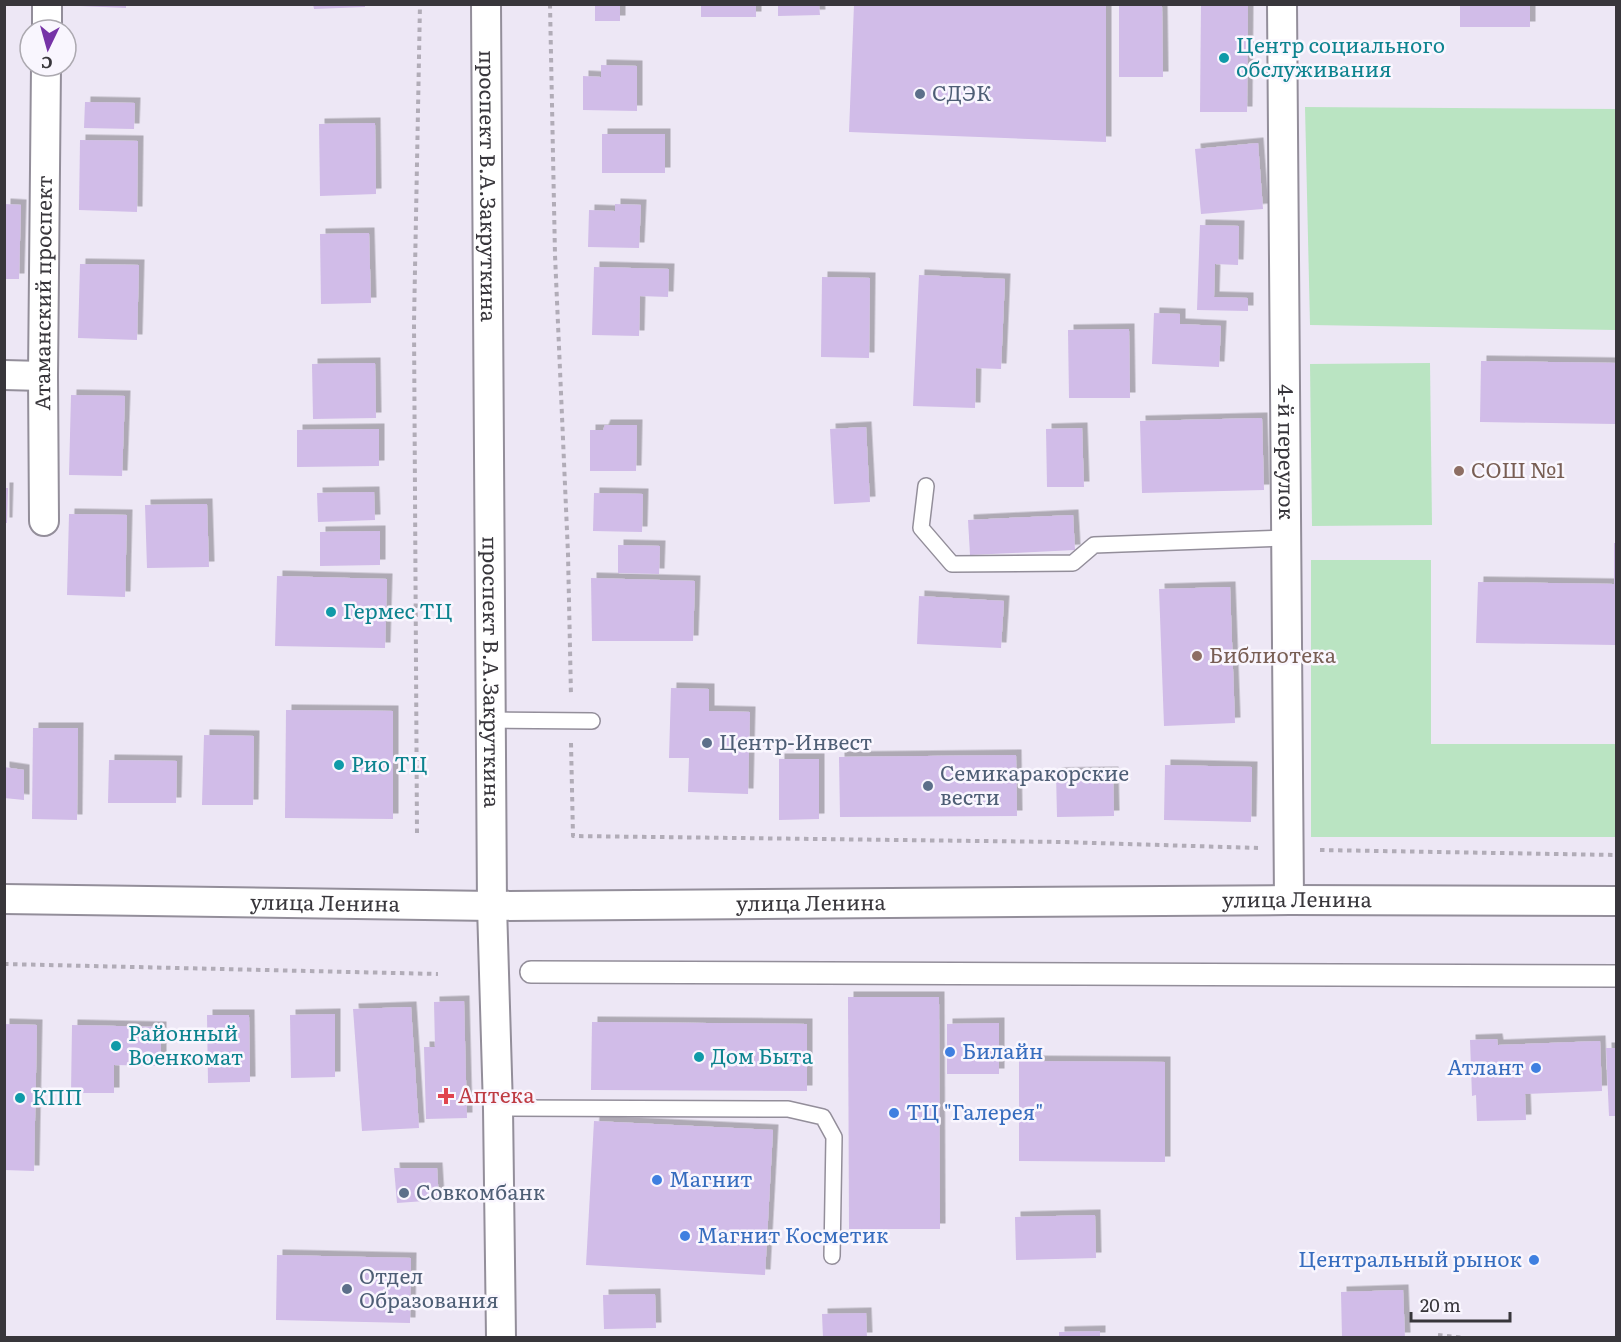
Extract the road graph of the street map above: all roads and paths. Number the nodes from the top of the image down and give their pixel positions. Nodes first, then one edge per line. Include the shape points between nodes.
1 (420, 4) edge
2 (486, 4) edge
3 (549, 4) edge
4 (1282, 4) edge
5 (46, 78) edge
6 (4, 375) edge
7 (43, 376) junction
8 (926, 486) dead end
9 (44, 520) dead end
10 (1286, 538) junction
11 (491, 720) junction
12 (571, 721) junction
13 (592, 721) dead end
14 (417, 833) dead end
15 (1288, 849) junction
16 (1617, 855) edge
17 (4, 899) edge
18 (1289, 900) junction
19 (1617, 901) edge
20 (492, 906) junction
21 (4, 964) edge
22 (531, 972) dead end
23 (438, 974) dead end
24 (1617, 976) edge
25 (498, 1108) junction
26 (832, 1256) dead end
27 (1438, 1335) dead end
28 (501, 1338) edge
29 (1466, 1338) edge

1 - 14 path via 414,323
2 - 11 street, проспект В.А.Закруткина
3 - 12 path
4 - 10 street, 4-й переулок
5 - 7 street, Атаманский проспект
6 - 7 street
7 - 9 street, Атаманский проспект
8 - 10 lane via 921,528 952,564 1073,563 1094,545
10 - 15 street, 4-й переулок
11 - 12 lane
11 - 20 street, проспект В.А.Закруткина
12 - 13 lane
12 - 15 path via 573,836
15 - 16 path
15 - 18 street, 4-й переулок
17 - 20 street, улица Ленина
18 - 19 street, улица Ленина
18 - 20 street, улица Ленина
20 - 25 street, проспект В.А.Закруткина
21 - 23 path
22 - 24 street
25 - 26 lane via 788,1109 823,1117 834,1137
25 - 28 street, проспект В.А.Закруткина
27 - 29 path

